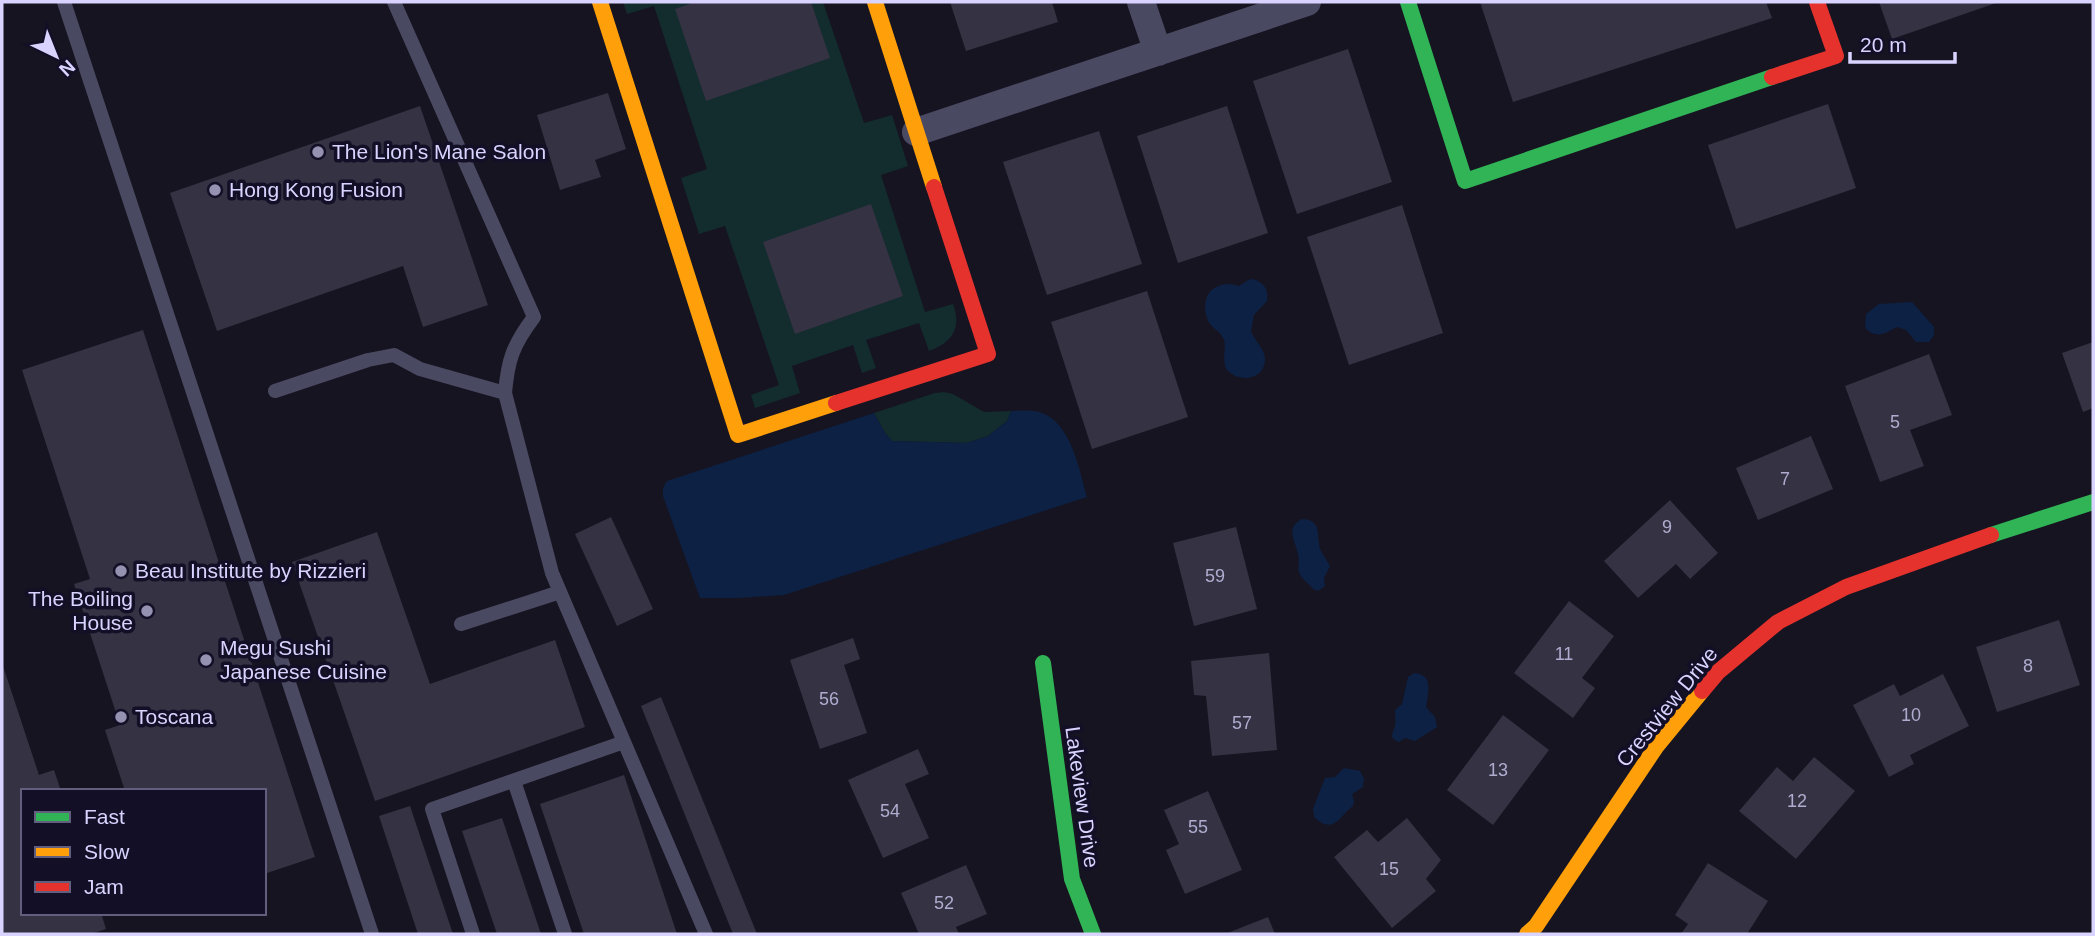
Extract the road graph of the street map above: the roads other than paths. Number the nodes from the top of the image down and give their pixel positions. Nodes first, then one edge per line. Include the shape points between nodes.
1 (64, 2) edge
2 (394, 2) edge
3 (600, 2) edge
4 (874, 2) edge
5 (1141, 2) edge
6 (1307, 2) edge
7 (1408, 2) edge
8 (1817, 2) edge
9 (1157, 52) junction
10 (916, 132) junction
11 (275, 391) dead end
12 (505, 393) junction
13 (2093, 502) edge
14 (559, 592) junction
15 (461, 624) dead end
16 (1043, 663) dead end
17 (624, 742) junction
18 (514, 780) junction
19 (372, 934) edge
20 (473, 934) edge
21 (565, 934) edge
22 (706, 934) edge
23 (1093, 934) edge
24 (1527, 934) edge

1 - 19 lane
2 - 12 lane via 534,317 517,340
3 - 10 street via 737,435 988,354
4 - 10 street
5 - 9 street
6 - 9 street
7 - 8 street via 1465,181 1836,56
9 - 10 street
11 - 12 lane via 394,355 420,369
12 - 14 lane
13 - 24 street, Crestview Drive via 1846,587 1778,622 1718,672 1656,747
14 - 15 lane
14 - 17 lane
16 - 23 street, Lakeview Drive via 1072,879
17 - 18 lane
17 - 22 lane
18 - 20 lane via 432,810
18 - 21 lane

